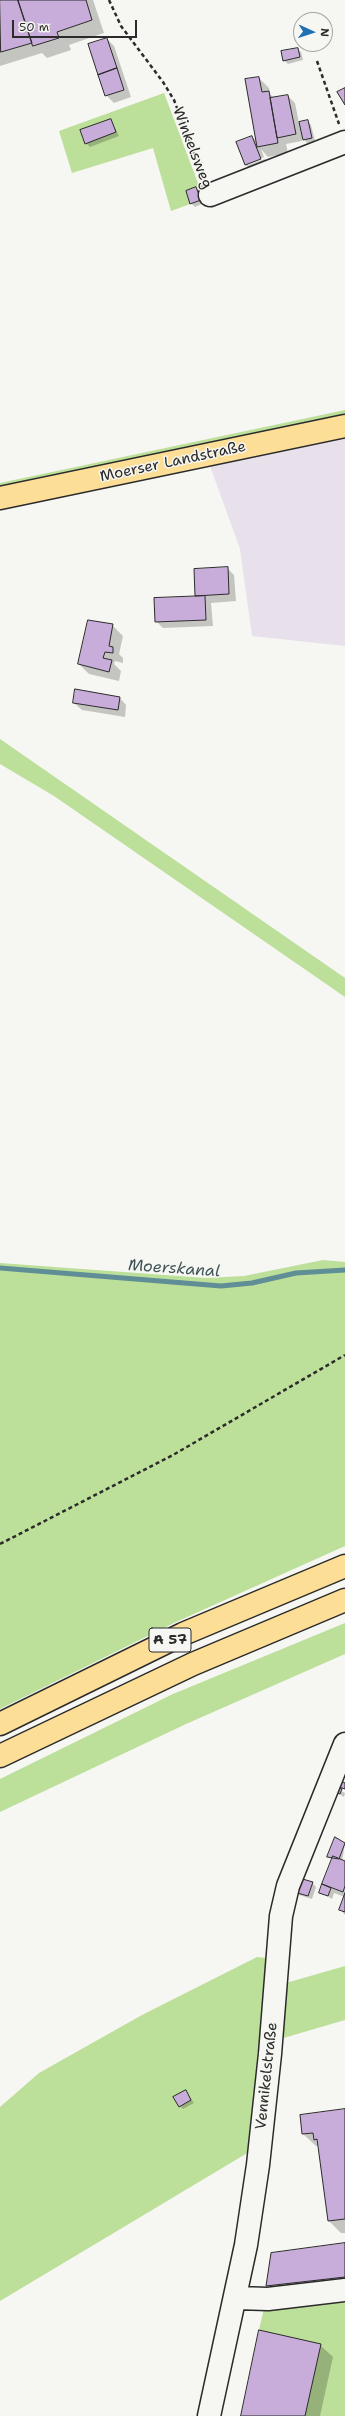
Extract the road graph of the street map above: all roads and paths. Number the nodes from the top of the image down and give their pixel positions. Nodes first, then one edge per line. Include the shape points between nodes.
1 (109, 0) edge
2 (317, 61) dead end
3 (342, 134) edge
4 (210, 195) joint
5 (345, 426) edge
6 (0, 498) edge
7 (345, 1355) edge
8 (0, 1544) edge
9 (345, 1566) edge
10 (345, 1600) edge
11 (0, 1724) edge
12 (345, 1744) edge
13 (0, 1756) edge
14 (345, 2290) edge
15 (236, 2298) junction
16 (209, 2416) edge

1 - 4 path, Winkelsweg via 121,26 174,100
2 - 3 path
3 - 4 street, Winkelsweg
5 - 6 main road, Moerser Landstraße
7 - 8 path via 173,1455
9 - 11 main road, A 57 via 183,1634
10 - 13 main road, A 57 via 193,1664
12 - 15 street, Vennikelstraße via 288,1886 281,1916 258,2165
14 - 15 street via 268,2299
15 - 16 street, Vennikelstraße

